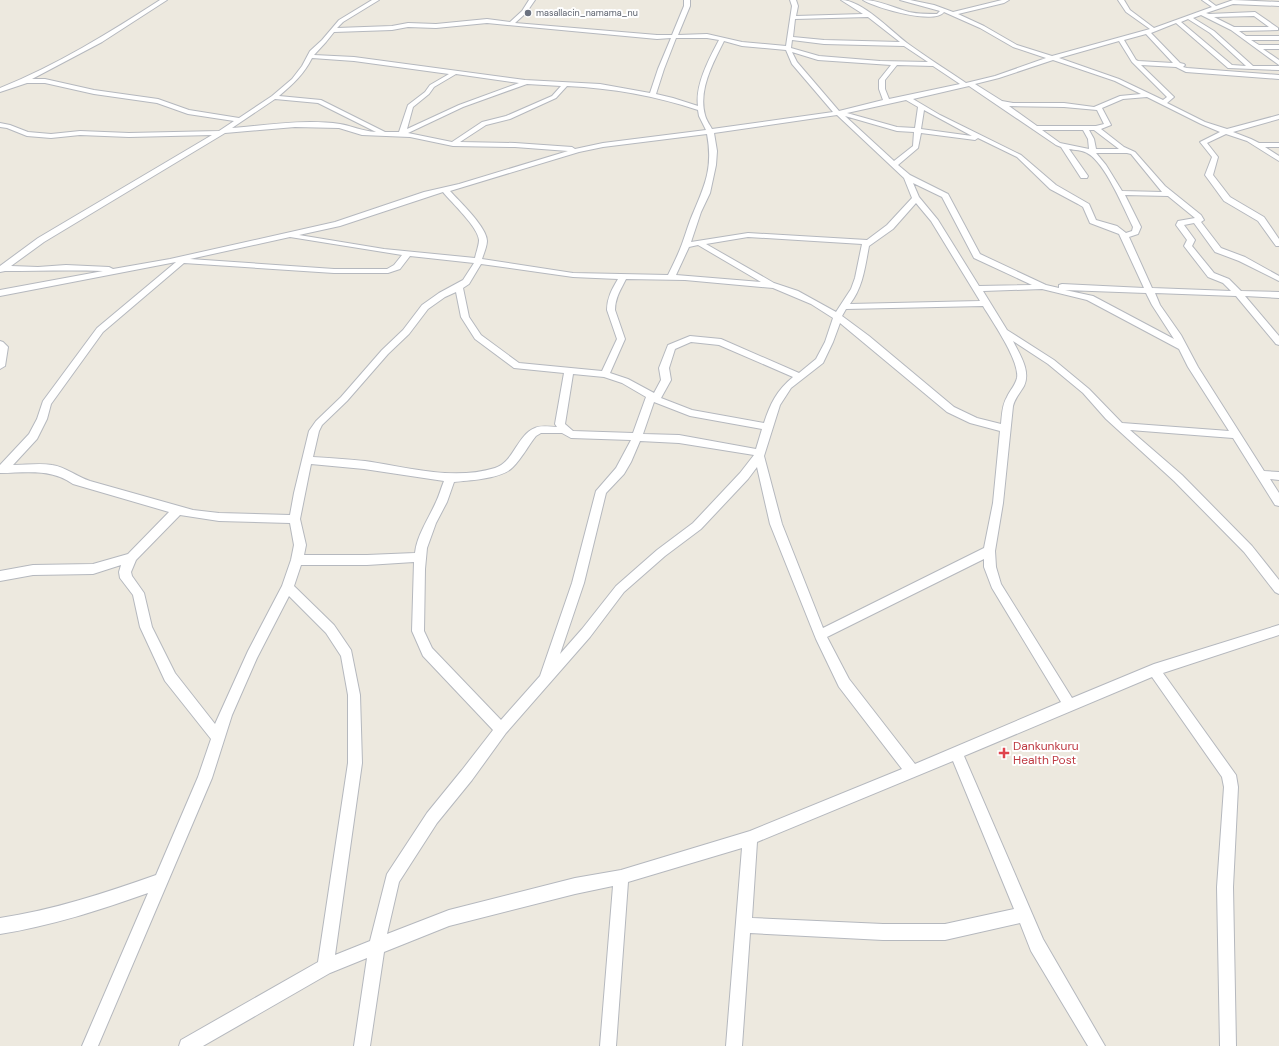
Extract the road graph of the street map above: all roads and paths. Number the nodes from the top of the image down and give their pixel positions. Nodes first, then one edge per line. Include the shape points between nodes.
1 (164, 0) edge
2 (376, 0) edge
3 (532, 0) edge
4 (687, 0) edge
5 (793, 0) edge
6 (844, 0) edge
7 (866, 0) edge
8 (903, 0) edge
9 (1006, 0) edge
10 (1121, 0) edge
11 (1205, 0) edge
12 (1238, 0) edge
13 (1229, 1) edge
14 (1279, 4) edge
15 (1216, 8) junction
16 (943, 10) junction
17 (953, 14) junction
18 (1205, 14) junction
19 (870, 15) junction
20 (793, 18) junction
21 (1190, 18) junction
22 (1178, 22) junction
23 (511, 24) junction
24 (1233, 29) junction
25 (1278, 29) edge
26 (332, 30) junction
27 (1154, 30) junction
28 (1147, 32) junction
29 (674, 37) junction
30 (789, 38) junction
31 (1246, 38) junction
32 (1279, 38) edge
33 (722, 39) junction
34 (1121, 40) junction
35 (905, 44) junction
36 (1258, 47) junction
37 (1279, 47) edge
38 (788, 49) junction
39 (310, 56) junction
40 (1052, 58) junction
41 (1136, 63) junction
42 (1279, 63) edge
43 (896, 64) junction
44 (934, 64) junction
45 (1178, 64) junction
46 (1230, 67) junction
47 (1251, 67) junction
48 (1279, 68) edge
49 (456, 72) junction
50 (1279, 77) edge
51 (525, 82) junction
52 (16, 84) junction
53 (566, 84) junction
54 (968, 85) junction
55 (0, 90) edge
56 (653, 95) junction
57 (1146, 96) junction
58 (274, 97) junction
59 (907, 98) junction
60 (887, 102) junction
61 (1000, 102) junction
62 (1163, 103) junction
63 (921, 105) junction
64 (1099, 108) junction
65 (700, 109) junction
66 (839, 113) junction
67 (1279, 117) edge
68 (241, 120) junction
69 (0, 125) edge
70 (1035, 128) junction
71 (1085, 128) junction
72 (1096, 128) junction
73 (710, 131) junction
74 (918, 131) junction
75 (223, 132) junction
76 (1225, 132) junction
77 (388, 134) junction
78 (400, 134) junction
79 (987, 141) junction
80 (453, 144) junction
81 (1258, 145) junction
82 (1279, 145) edge
83 (1064, 147) junction
84 (578, 150) junction
85 (1091, 151) junction
86 (1127, 151) junction
87 (1279, 159) edge
88 (894, 164) junction
89 (1084, 176) dead end
90 (907, 177) junction
91 (444, 190) junction
92 (1120, 193) junction
93 (1170, 194) junction
94 (916, 198) junction
95 (1197, 222) junction
96 (286, 235) junction
97 (1125, 236) junction
98 (868, 242) junction
99 (699, 243) junction
100 (1279, 244) edge
101 (686, 245) junction
102 (408, 253) junction
103 (479, 260) junction
104 (170, 261) junction
105 (182, 261) junction
106 (1, 268) edge
107 (125, 270) junction
108 (624, 276) junction
109 (671, 278) junction
110 (1279, 279) edge
111 (774, 286) junction
112 (1043, 286) junction
113 (459, 287) junction
114 (978, 288) junction
115 (1149, 291) junction
116 (0, 293) edge
117 (1239, 294) junction
118 (1279, 295) edge
119 (986, 303) junction
120 (840, 311) junction
121 (1003, 331) junction
122 (1279, 342) edge
123 (0, 344) edge
124 (1183, 347) junction
125 (0, 366) edge
126 (569, 371) junction
127 (605, 374) junction
128 (800, 377) junction
129 (653, 397) junction
130 (1119, 426) junction
131 (768, 427) junction
132 (1005, 428) junction
133 (564, 430) junction
134 (1236, 435) junction
135 (637, 437) junction
136 (760, 455) junction
137 (307, 460) junction
138 (3, 468) edge
139 (1261, 474) junction
140 (1279, 476) edge
141 (450, 478) junction
142 (1279, 502) edge
143 (177, 511) junction
144 (294, 519) junction
145 (989, 551) junction
146 (132, 557) junction
147 (420, 557) junction
148 (297, 560) junction
149 (0, 576) edge
150 (288, 587) junction
151 (1279, 589) edge
152 (1278, 632) edge
153 (820, 635) junction
154 (1154, 670) junction
155 (545, 679) junction
156 (1068, 705) junction
157 (501, 729) junction
158 (218, 738) junction
159 (956, 753) junction
160 (912, 771) junction
161 (750, 838) junction
162 (621, 877) junction
163 (162, 880) junction
164 (1024, 914) junction
165 (744, 925) junction
166 (0, 926) edge
167 (377, 946) junction
168 (325, 967) junction
169 (193, 1044) edge
170 (90, 1046) edge
171 (362, 1046) edge
172 (608, 1046) edge
173 (734, 1046) edge
174 (1097, 1046) edge
175 (1228, 1046) edge

1 - 52 street via 100,41
2 - 26 street via 341,21
3 - 23 street
4 - 29 street
5 - 20 street
6 - 19 street
7 - 16 street via 917,15 935,16
8 - 16 street
9 - 17 street
10 - 27 street via 1128,11
11 - 15 street
12 - 13 street
13 - 14 street
13 - 15 street
15 - 18 street
16 - 17 street
17 - 40 street via 1015,46
18 - 21 street
18 - 24 street
18 - 25 street via 1256,14
19 - 20 street
19 - 35 street
20 - 30 street
21 - 22 street
21 - 47 street via 1212,32
22 - 27 street
22 - 46 street
23 - 26 street via 487,21 436,26 408,25
23 - 29 street
24 - 25 street
24 - 31 street
26 - 39 street
27 - 28 street
28 - 34 street
28 - 45 street
29 - 33 street via 701,36
29 - 56 street
30 - 35 street
30 - 38 street
31 - 32 street
31 - 36 street
33 - 38 street
33 - 65 street via 708,67
34 - 40 street
34 - 41 street
35 - 44 street
36 - 37 street
36 - 42 street
38 - 43 street via 818,58
38 - 66 street via 794,63
39 - 49 street
39 - 58 street via 294,80
40 - 54 street
40 - 57 street via 1117,80
41 - 45 street
41 - 62 street via 1171,97
43 - 44 street
43 - 60 street via 882,77 881,83
44 - 54 street
45 - 46 street
45 - 50 street via 1181,68 1191,71
46 - 47 street
47 - 48 street
49 - 51 street
49 - 78 street via 432,86 410,106
51 - 53 street
51 - 78 street via 461,106
52 - 55 street
52 - 68 street via 45,81 94,92 153,100 188,112
53 - 56 street via 600,86
53 - 80 street via 554,97 508,118 484,124
54 - 59 street
54 - 61 street
56 - 65 street
57 - 62 street
57 - 64 street via 1122,97
58 - 68 street
58 - 77 street via 319,102
59 - 60 street
59 - 63 street
60 - 66 street
61 - 64 street
61 - 70 street
62 - 76 street
63 - 74 street
63 - 79 street
64 - 72 street via 1108,125
65 - 73 street
66 - 73 street
66 - 74 street via 897,129
66 - 88 street
67 - 76 street
68 - 75 street
69 - 75 street via 27,134 51,136 80,133
70 - 71 street
70 - 83 street
71 - 72 street
71 - 85 street via 1091,139
72 - 86 street
73 - 84 street
73 - 101 street via 714,151 712,165 706,193
74 - 79 street
74 - 88 street via 916,147
75 - 77 street via 320,125 340,126 362,133
75 - 106 street via 41,240
76 - 81 street
76 - 100 street via 1203,142 1215,157 1209,175 1227,199 1261,219
77 - 78 street
78 - 80 street
79 - 97 street via 1018,156 1053,187 1086,206 1093,220 1122,232
80 - 84 street via 540,146
81 - 82 street
81 - 87 street
83 - 85 street
83 - 89 street
84 - 91 street
85 - 86 street
85 - 92 street
86 - 93 street via 1133,153
88 - 90 street
90 - 94 street
90 - 112 street via 945,196 977,256
91 - 96 street via 342,222
91 - 103 street via 480,231 483,241
92 - 93 street
92 - 97 street via 1137,227 1135,232
93 - 95 street via 1198,217 1200,220
94 - 98 street via 890,227
94 - 114 street via 934,220
95 - 110 street via 1218,250 1242,259
95 - 117 street via 1180,225 1191,240 1188,246 1211,275 1226,281
96 - 102 street
96 - 104 street
97 - 115 street
98 - 99 street via 748,235
98 - 120 street via 864,248 855,289 850,300
99 - 101 street
99 - 111 street
101 - 109 street
102 - 103 street
102 - 105 street via 397,267 388,271 334,271
103 - 108 street via 573,275
103 - 113 street via 466,282
104 - 105 street
104 - 107 street
105 - 138 street via 100,330 46,403 42,419 33,436
106 - 107 street via 66,267
107 - 116 street
108 - 109 street
108 - 127 street via 610,305 621,339
109 - 111 street
111 - 120 street
112 - 114 street
112 - 115 street
112 - 124 street via 1090,298
113 - 126 street via 465,317 478,337 517,366
113 - 137 street via 442,294 425,307 406,332 319,423 314,431
114 - 119 street
115 - 117 street
115 - 124 street
117 - 118 street
117 - 122 street
119 - 120 street
119 - 121 street
120 - 128 street via 820,361
120 - 132 street via 856,329 951,410 976,421
121 - 130 street via 1051,362 1086,391
121 - 132 street via 1019,361 1022,376 1008,406
123 - 125 street via 3,348
124 - 134 street
126 - 127 street
126 - 133 street via 560,424
127 - 129 street
128 - 129 street via 721,342 690,339 671,347 664,368 666,380 661,391
128 - 131 street via 788,386 775,404
129 - 131 street via 690,413
129 - 135 street
130 - 134 street
130 - 151 street via 1178,478 1248,549
131 - 136 street
132 - 145 street via 998,503
133 - 135 street via 580,435
133 - 141 street via 539,430 532,434 509,465 499,471
134 - 139 street
135 - 136 street via 679,439
135 - 155 street via 626,462 601,491 578,583
136 - 153 street via 776,524
136 - 155 street via 697,526 620,589 586,633
137 - 141 street via 364,465
137 - 144 street
138 - 143 street via 52,469 88,485
139 - 140 street
139 - 142 street
141 - 147 street
143 - 144 street via 219,518
143 - 146 street
144 - 148 street via 300,545
145 - 153 street
145 - 156 street via 990,567 996,585
146 - 149 street via 93,569 33,570
146 - 158 street via 126,567 126,578 138,593 146,627 157,652 170,677
147 - 148 street
147 - 157 street via 418,631 426,652
148 - 150 street
150 - 158 street via 252,655 225,715
150 - 168 street via 330,629 347,654 354,695 355,763
152 - 154 street
153 - 160 street via 844,683
154 - 156 street
154 - 175 street via 1229,775 1225,888
155 - 157 street
156 - 159 street
157 - 167 street via 432,818 392,879
158 - 163 street via 205,778
159 - 160 street
159 - 164 street
160 - 161 street
161 - 162 street
161 - 165 street
162 - 167 street via 449,918
162 - 172 street
163 - 166 street via 113,898 27,922
163 - 170 street
164 - 165 street via 945,932 883,932
164 - 174 street via 1037,945
165 - 173 street
167 - 168 street
167 - 171 street
168 - 169 street

